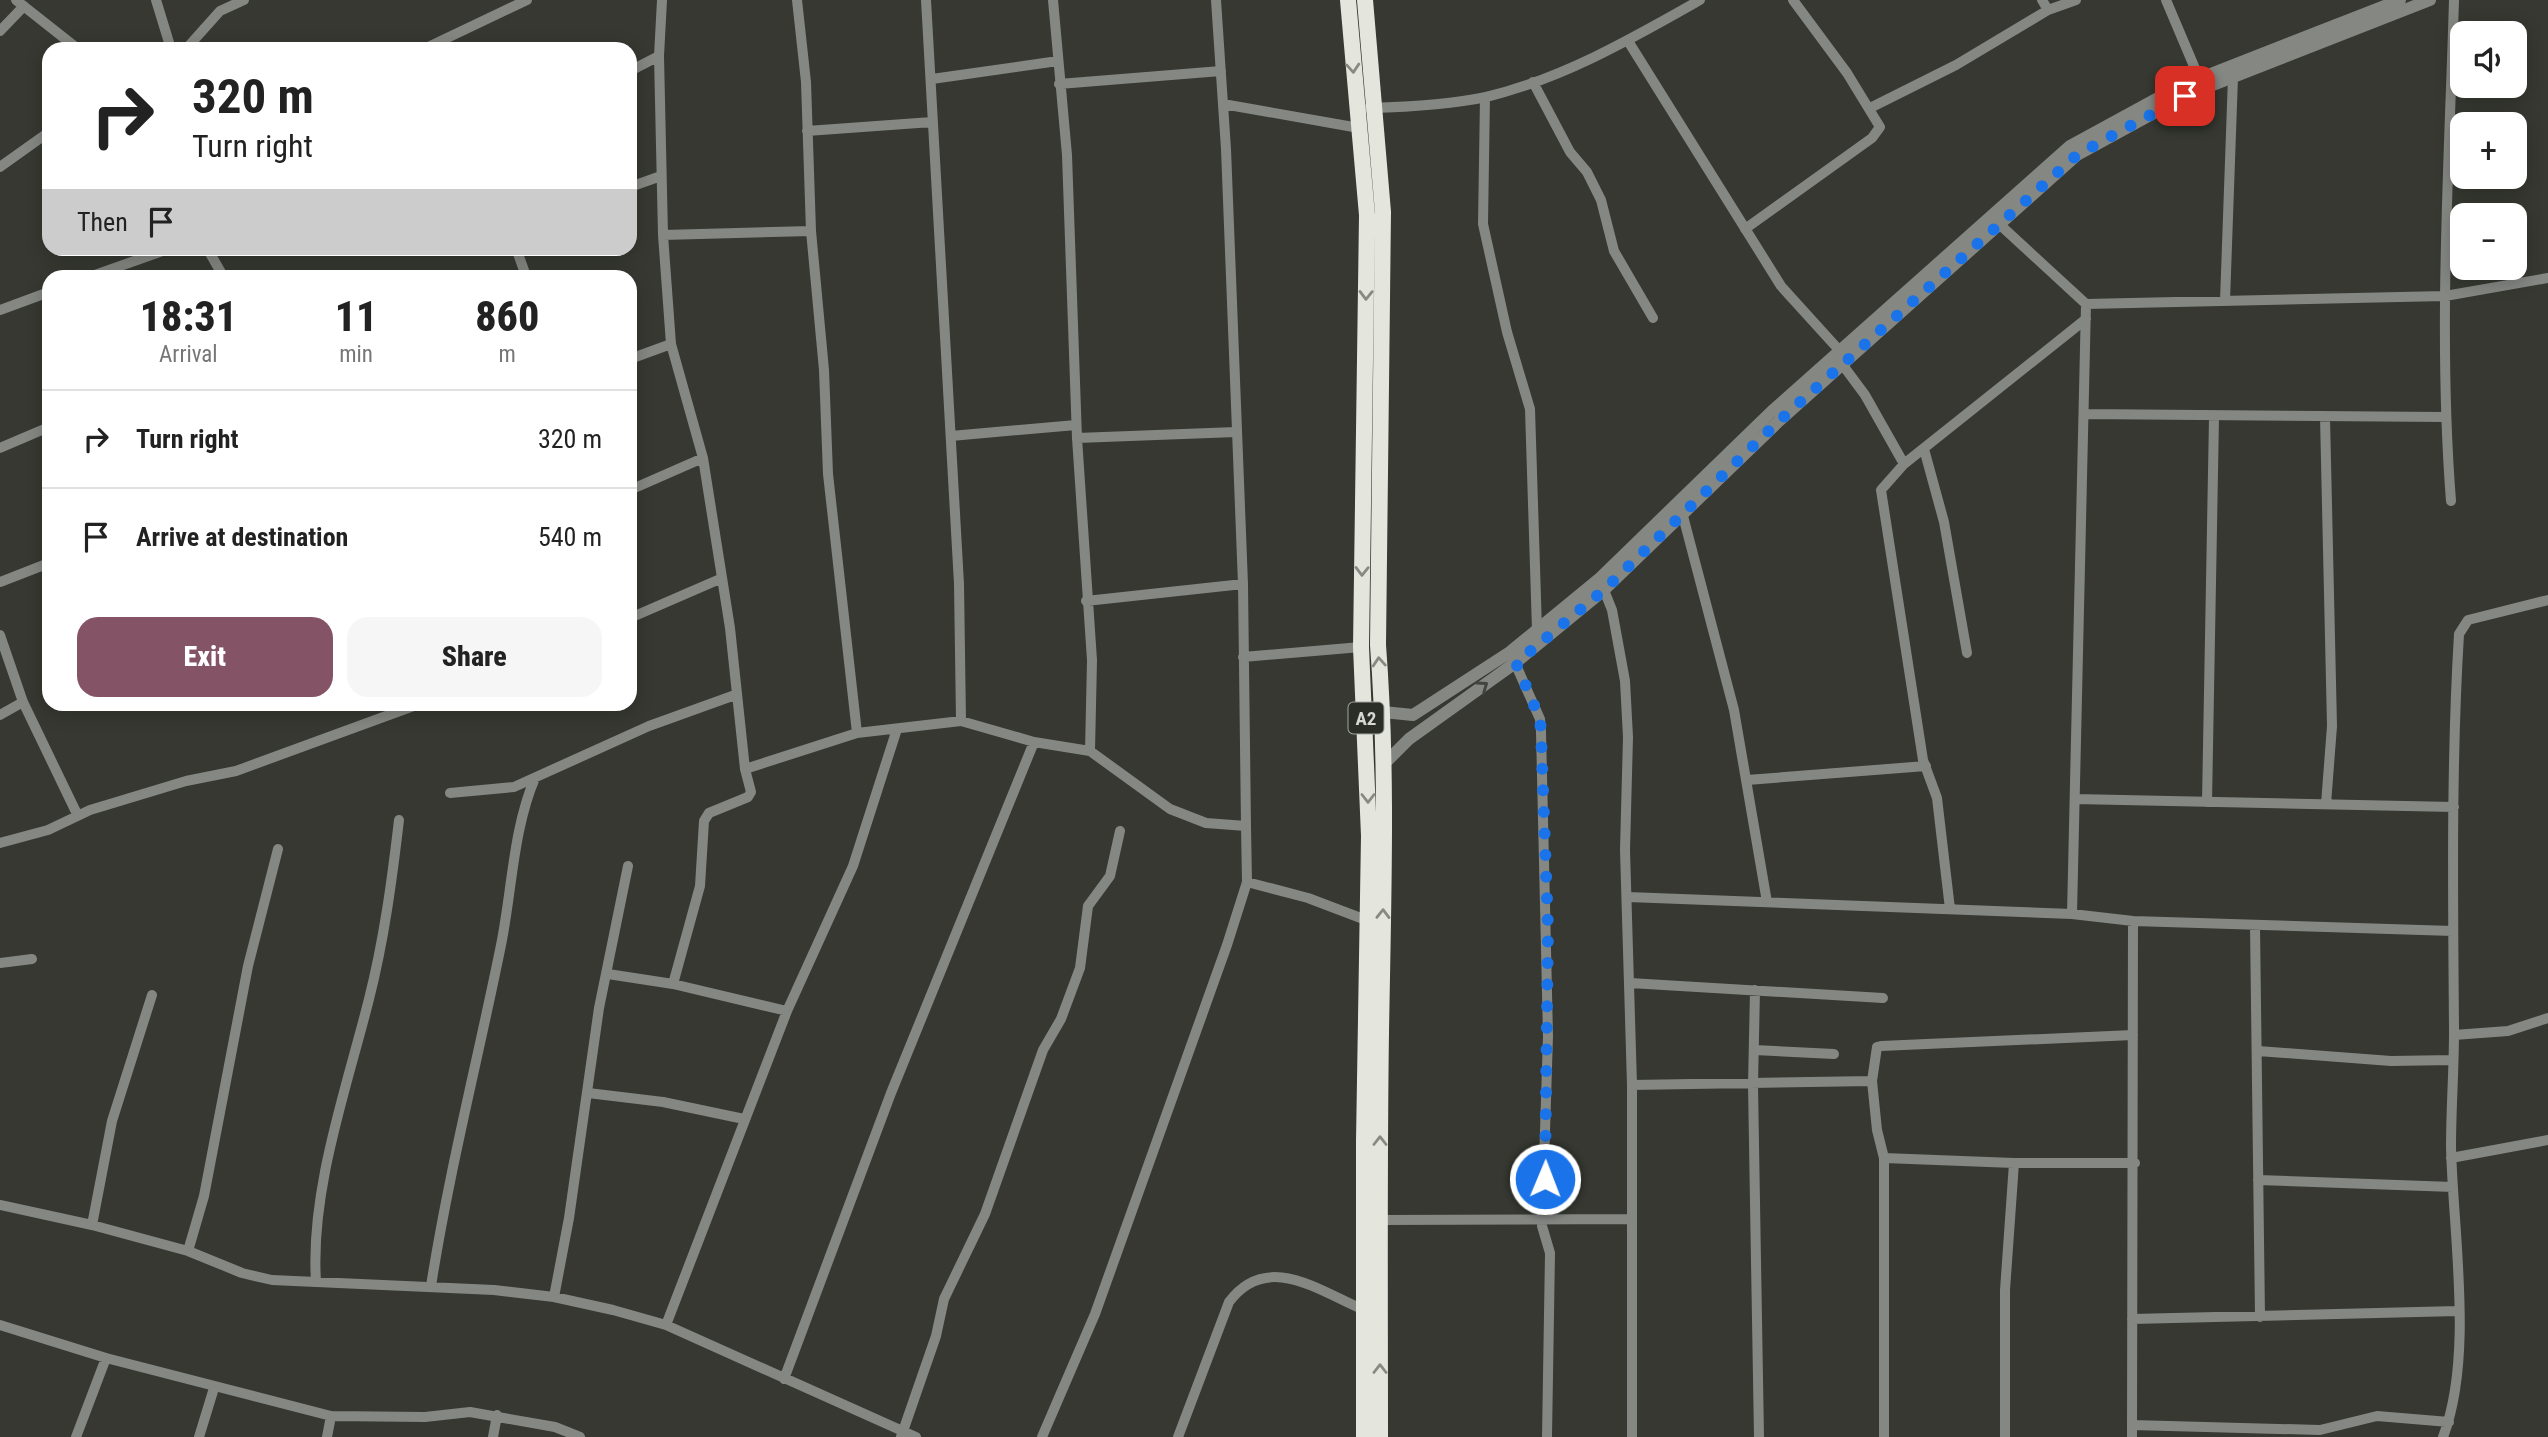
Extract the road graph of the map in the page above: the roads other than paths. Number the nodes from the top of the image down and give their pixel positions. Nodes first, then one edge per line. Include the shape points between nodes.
1 (156, 0) edge
2 (244, 0) edge
3 (527, 0) edge
4 (662, 0) edge
5 (797, 0) edge
6 (926, 0) edge
7 (1053, 0) edge
8 (1216, 0) edge
9 (1348, 0) edge
10 (1365, 0) edge
11 (1700, 0) edge
12 (1793, 0) edge
13 (2042, 0) edge
14 (2076, 0) edge
15 (2166, 0) edge
16 (2399, 0) edge
17 (2430, 0) edge
18 (2454, 0) edge
19 (20, 3) edge
20 (2048, 10) junction
21 (0, 31) edge
22 (1628, 41) junction
23 (69, 42) edge
24 (169, 42) edge
25 (192, 42) edge
26 (439, 42) edge
27 (659, 56) junction
28 (1058, 61) junction
29 (637, 67) edge
30 (1221, 71) junction
31 (2232, 77) junction
32 (2199, 78) junction
33 (932, 79) junction
34 (1533, 82) junction
35 (1059, 84) junction
36 (1485, 97) junction
37 (1223, 104) junction
38 (1356, 108) junction
39 (1376, 108) junction
40 (1870, 108) junction
41 (932, 122) junction
42 (1359, 128) junction
43 (807, 131) junction
44 (42, 137) edge
45 (0, 167) edge
46 (662, 176) junction
47 (637, 185) edge
48 (1998, 223) junction
49 (1745, 229) junction
50 (811, 231) junction
51 (663, 235) junction
52 (148, 256) edge
53 (109, 270) edge
54 (2548, 278) edge
55 (42, 295) edge
56 (2445, 296) junction
57 (2225, 301) junction
58 (2086, 304) junction
59 (0, 310) edge
60 (1653, 317) dead end
61 (2086, 320) junction
62 (671, 344) junction
63 (637, 356) edge
64 (1841, 357) junction
65 (2084, 414) junction
66 (2214, 417) junction
67 (2325, 417) junction
68 (2445, 417) junction
69 (1076, 425) junction
70 (42, 430) edge
71 (1236, 432) junction
72 (951, 436) junction
73 (1076, 438) junction
74 (0, 448) edge
75 (1924, 449) junction
76 (703, 458) junction
77 (1904, 464) junction
78 (637, 487) edge
79 (2451, 501) dead end
80 (1684, 516) junction
81 (1371, 533) junction
82 (42, 566) edge
83 (720, 579) junction
84 (0, 582) edge
85 (1243, 584) junction
86 (1604, 590) junction
87 (2548, 600) edge
88 (1086, 601) junction
89 (637, 615) edge
90 (1537, 630) junction
91 (0, 635) edge
92 (1362, 647) junction
93 (1968, 653) dead end
94 (1243, 657) junction
95 (1516, 663) junction
96 (735, 695) junction
97 (23, 702) junction
98 (400, 711) edge
99 (1383, 712) junction
100 (0, 715) edge
101 (961, 721) junction
102 (897, 729) junction
103 (857, 733) junction
104 (1034, 742) junction
105 (1090, 751) junction
106 (1384, 764) junction
107 (1926, 766) junction
108 (745, 769) junction
109 (535, 778) junction
110 (1747, 780) junction
111 (450, 793) dead end
112 (2074, 799) junction
113 (2207, 802) junction
114 (2326, 804) junction
115 (2454, 807) junction
116 (77, 814) junction
117 (399, 820) dead end
118 (1246, 826) junction
119 (1120, 831) dead end
120 (0, 843) edge
121 (278, 849) dead end
122 (628, 866) dead end
123 (1247, 882) junction
124 (1628, 897) junction
125 (1767, 902) junction
126 (1950, 909) junction
127 (2072, 914) junction
128 (1366, 920) junction
129 (2133, 921) junction
130 (2255, 926) junction
131 (2452, 932) junction
132 (32, 959) dead end
133 (0, 963) edge
134 (608, 974) junction
135 (1630, 983) junction
136 (673, 984) junction
137 (1755, 990) junction
138 (152, 995) dead end
139 (1883, 998) dead end
140 (787, 1011) junction
141 (2548, 1018) edge
142 (2133, 1035) junction
143 (2454, 1035) junction
144 (1754, 1050) junction
145 (2258, 1051) junction
146 (1834, 1054) dead end
147 (2453, 1060) junction
148 (1872, 1081) junction
149 (1632, 1085) junction
150 (1753, 1085) junction
151 (588, 1093) junction
152 (744, 1119) junction
153 (2548, 1140) edge
154 (1884, 1158) junction
155 (2451, 1158) junction
156 (2014, 1163) junction
157 (2135, 1163) junction
158 (2258, 1180) junction
159 (2453, 1187) junction
160 (0, 1205) edge
161 (1630, 1219) junction
162 (1381, 1220) junction
163 (1543, 1221) junction
164 (92, 1225) junction
165 (188, 1251) junction
166 (316, 1281) junction
167 (431, 1286) junction
168 (554, 1297) junction
169 (1364, 1310) junction
170 (2458, 1311) junction
171 (2260, 1317) junction
172 (2132, 1319) junction
173 (0, 1325) edge
174 (666, 1325) junction
175 (106, 1358) junction
176 (784, 1380) junction
177 (214, 1388) junction
178 (497, 1415) junction
179 (331, 1416) junction
180 (2449, 1422) junction
181 (2132, 1424) junction
182 (902, 1434) edge
183 (76, 1437) edge
184 (199, 1437) edge
185 (327, 1437) edge
186 (493, 1437) edge
187 (580, 1437) edge
188 (916, 1437) edge
189 (1042, 1437) edge
190 (1178, 1437) edge
191 (1364, 1437) edge
192 (1380, 1437) edge
193 (1547, 1437) edge
194 (1632, 1437) edge
195 (1759, 1437) edge
196 (1884, 1437) edge
197 (2005, 1437) edge
198 (2133, 1437) edge
199 (2443, 1437) edge

1 - 24 street
2 - 25 street via 220,11
3 - 26 street
4 - 27 street
5 - 43 street
6 - 33 street
7 - 28 street
8 - 30 street
9 -> 38 highway, A2
10 - 39 highway, A2
11 - 22 street
12 - 40 street
13 - 20 street
14 - 20 street
15 - 32 street
16 - 32 street
17 - 31 street
18 - 56 street
19 - 21 street
19 - 23 street
20 - 40 street via 1956,65
22 - 34 street
22 - 49 street
27 - 29 street
27 - 46 street
28 - 33 street
28 - 35 street
30 - 35 street
30 - 37 street
31 - 48 street via 2185,96 2077,155
31 - 57 street
32 - 64 street via 2070,146
33 - 41 street
34 - 36 street
34 - 60 street via 1570,152 1587,172 1601,200 1614,251
35 - 69 street via 1067,168
36 - 39 street
36 - 90 street via 1483,224 1530,409
37 - 42 street
37 - 71 street
38 - 39 street
38 - 42 highway, A2
39 - 81 highway, A2 via 1384,212
40 - 49 street via 1879,120 1878,133
41 - 43 street
41 - 72 street
42 -> 81 highway, A2 via 1367,215
43 - 50 street
44 - 45 street
46 - 47 street
46 - 51 street
48 - 58 street
48 - 64 street
49 - 64 street via 1781,286
50 - 51 street
50 - 103 street via 828,474
51 - 62 street
52 - 53 street
54 - 56 street
55 - 59 street
56 - 57 street
56 - 68 street
57 - 58 street
58 - 61 street
61 - 65 street
61 - 75 street
62 - 63 street
62 - 76 street
64 - 77 street
64 - 80 street
64 - 90 street
65 - 66 street
65 - 112 street
66 - 67 street
66 - 113 street
67 - 68 street
67 - 114 street via 2332,726
68 - 79 street
69 - 72 street
69 - 73 street
70 - 74 street
71 - 73 street
71 - 85 street
72 - 101 street
73 - 88 street
75 - 77 street
75 - 93 street via 1944,522
76 - 78 street
76 - 83 street
77 - 107 street via 1881,490
80 - 86 street
80 - 110 street via 1734,710
81 -> 92 highway, A2
99 -> 81 highway, A2
82 - 84 street
83 - 89 street
83 - 96 street via 730,628
85 - 88 street
85 - 94 street
86 - 95 street
86 - 124 street via 1625,681
87 - 115 street via 2462,626 2452,746
88 - 105 street via 1092,660
90 - 99 street via 1413,715
91 - 97 street
92 - 94 street
92 -> 128 highway, A2 via 1368,762
94 - 118 street
106 -> 95 street via 1409,739
95 - 163 street via 1541,732 1548,1036
96 - 108 street
96 - 109 street via 649,726
97 - 100 street
97 - 116 street
98 - 116 street via 236,771
99 - 106 highway, A2
101 - 102 street
101 - 104 street
102 - 103 street
102 - 140 street via 853,866
103 - 108 street
104 - 105 street
104 - 176 street via 891,1093
105 - 118 street via 1170,809 1206,823
162 -> 106 highway, A2
107 - 110 street
107 - 126 street via 1937,798
108 - 136 street via 751,792 748,797 709,813 704,821 701,886
109 - 111 street via 514,787
109 - 167 street via 520,830 480,1046 445,1195
110 - 125 street
112 - 113 street
112 - 127 street
113 - 114 street
114 - 115 street
115 - 131 street
116 - 120 street via 48,830
117 - 166 street via 388,907 326,1179 314,1254
118 - 123 street
119 - 182 street via 1110,876 1088,906 1080,968 1061,1019 1043,1050 985,1214 944,1299
121 - 165 street via 248,966 204,1196
122 - 134 street
123 - 128 street
123 - 189 street via 1095,1314
124 - 125 street
124 - 135 street
125 - 126 street
126 - 127 street
127 - 129 street
128 - 169 highway, A2
129 - 130 street
129 - 142 street
130 - 131 street
130 - 145 street
131 - 143 street
132 - 133 street
134 - 136 street
134 - 151 street
135 - 137 street
135 - 149 street
136 - 140 street
137 - 139 street
137 - 144 street
138 - 164 street via 112,1121
140 - 152 street
141 - 143 street via 2508,1031
142 - 148 street via 1881,1046 1875,1053
142 - 157 street
143 - 147 street
144 - 146 street
144 - 150 street
145 - 147 street via 2390,1061
145 - 158 street
147 - 155 street
148 - 150 street
148 - 154 street
149 - 150 street
149 - 161 street
150 - 195 street
151 - 152 street
151 - 168 street
152 - 174 street
153 - 155 street
154 - 156 street
154 - 196 street
155 - 159 street
156 - 157 street
156 - 197 street via 2005,1290
157 - 172 street
158 - 159 street
158 - 171 street
159 - 170 street
160 - 164 street
161 - 163 street
161 - 194 street
162 - 163 street
192 -> 162 highway, A2
163 - 193 street via 1549,1253
164 - 165 street
165 - 166 street via 242,1273 272,1280
166 - 167 street
167 - 168 street
168 - 174 street
169 - 190 street via 1280,1275 1266,1275 1246,1285 1229,1302
169 - 191 highway, A2
170 - 171 street
170 - 180 street via 2458,1355
171 - 172 street
172 - 181 street
173 - 175 street
174 - 176 street
175 - 177 street
175 - 183 street
176 - 182 street
177 - 179 street
177 - 184 street
178 - 179 street
178 - 186 street
178 - 187 street
179 - 185 street
180 - 181 street via 2378,1416 2320,1430
180 - 199 street
181 - 198 street
182 - 188 street

